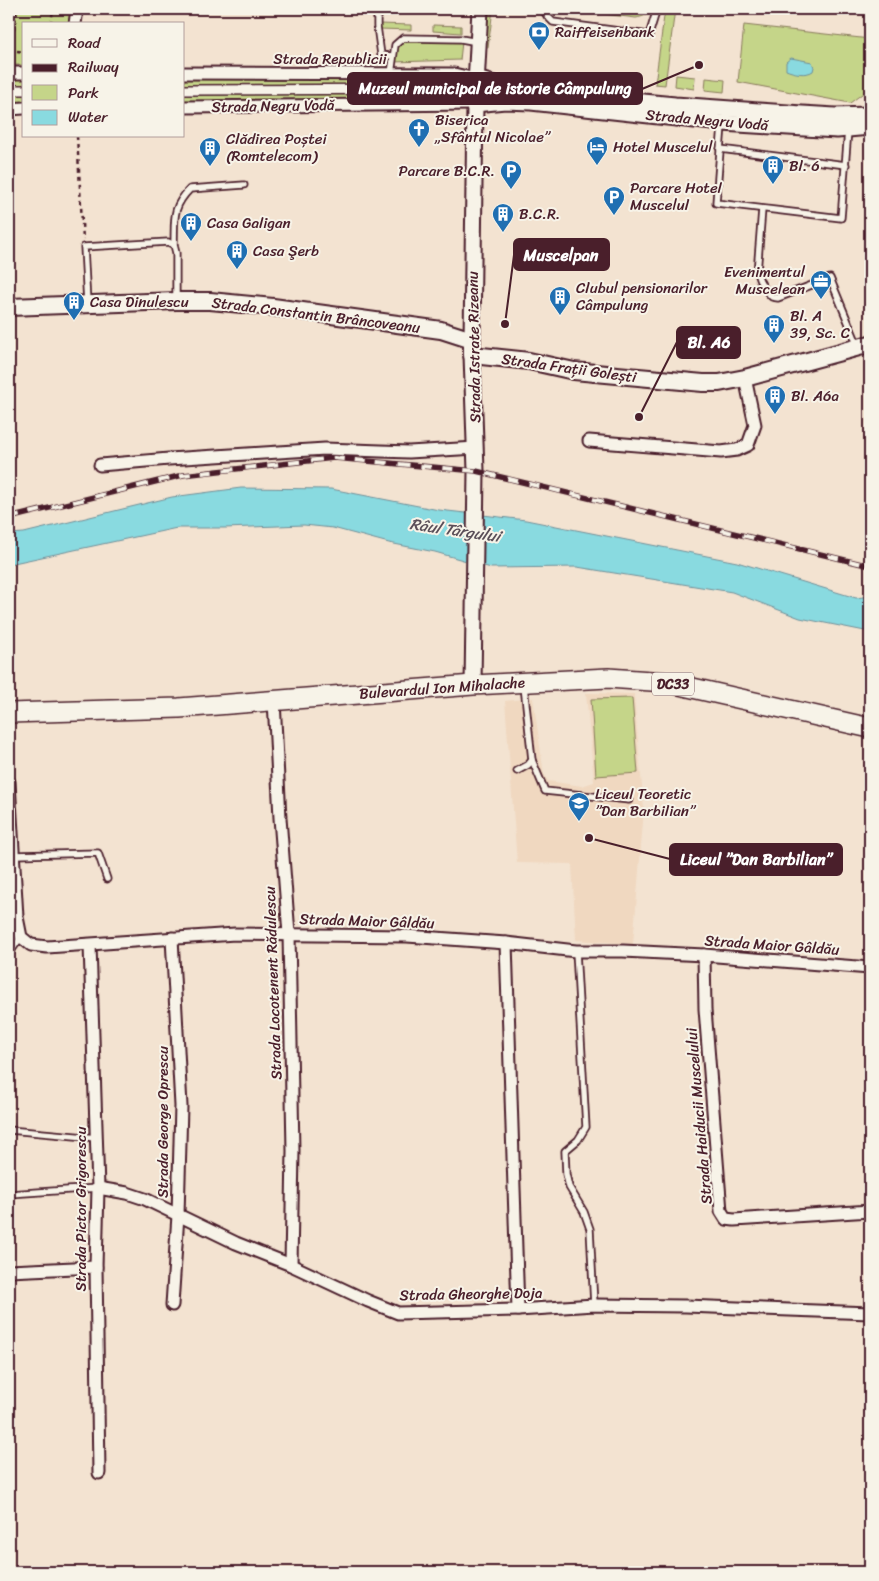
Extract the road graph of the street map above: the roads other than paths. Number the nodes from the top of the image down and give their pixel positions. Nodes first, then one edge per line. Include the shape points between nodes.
1 (77, 9) edge
2 (377, 9) edge
3 (480, 9) edge
4 (543, 9) edge
5 (657, 9) edge
6 (75, 22) edge
7 (478, 42) junction
8 (392, 56) junction
9 (9, 73) edge
10 (22, 73) edge
11 (185, 73) edge
12 (391, 74) junction
13 (476, 84) junction
14 (9, 90) edge
15 (22, 90) edge
16 (185, 90) edge
17 (475, 104) junction
18 (185, 107) edge
19 (22, 108) edge
20 (9, 109) edge
21 (870, 115) edge
22 (722, 123) junction
23 (870, 127) edge
24 (848, 130) junction
25 (720, 149) junction
26 (846, 165) junction
27 (244, 185) dead end
28 (762, 209) junction
29 (174, 245) junction
30 (176, 301) junction
31 (87, 303) junction
32 (9, 307) edge
33 (864, 346) edge
34 (472, 348) junction
35 (745, 378) junction
36 (589, 441) dead end
37 (476, 448) junction
38 (100, 465) dead end
39 (524, 681) junction
40 (472, 684) junction
41 (274, 700) junction
42 (9, 713) edge
43 (870, 728) edge
44 (532, 760) junction
45 (517, 772) dead end
46 (9, 782) edge
47 (629, 800) dead end
48 (14, 855) junction
49 (107, 879) dead end
50 (289, 934) junction
51 (21, 937) junction
52 (172, 938) junction
53 (506, 943) junction
54 (90, 945) junction
55 (576, 950) junction
56 (9, 954) edge
57 (704, 955) junction
58 (870, 968) edge
59 (9, 1130) edge
60 (97, 1138) junction
61 (98, 1188) junction
62 (9, 1194) edge
63 (870, 1211) edge
64 (178, 1215) junction
65 (291, 1265) junction
66 (96, 1267) junction
67 (9, 1271) edge
68 (172, 1305) dead end
69 (594, 1305) junction
70 (518, 1310) junction
71 (870, 1312) edge
72 (99, 1473) dead end

1 - 6 street
2 - 8 lane via 381,55
3 - 7 street, Strada Istrate Rizeanu
4 - 5 lane via 552,22 649,35
7 - 8 lane via 408,37 395,45
7 - 13 street, Strada Istrate Rizeanu
8 - 12 lane
9 - 10 street
11 - 12 street, Strada Republicii
12 - 13 street, Strada Republicii via 454,74
13 - 16 street
13 - 17 street, Strada Istrate Rizeanu
13 - 21 street, Strada Negru Vodă via 675,105 810,115
14 - 15 street
17 - 18 street, Strada Negru Vodă
17 - 22 street, Strada Negru Vodă via 530,102
17 - 34 street, Strada Istrate Rizeanu
19 - 20 street
22 - 24 street, Strada Negru Vodă
22 - 25 lane
23 - 24 street, Strada Negru Vodă
24 - 26 lane
25 - 26 lane
25 - 28 lane via 716,203
26 - 28 lane via 841,218
27 - 29 lane via 190,189 176,208
28 - 33 lane via 757,274 765,290 772,298 778,298 830,278
29 - 30 lane
29 - 31 lane via 168,242 84,247
30 - 31 main road, Strada Constantin Brâncoveanu
30 - 34 main road, Strada Constantin Brâncoveanu via 229,302 441,330
31 - 32 main road, Strada Constantin Brâncoveanu
33 - 35 main road, Strada Frații Golești
34 - 35 main road, Strada Frații Golești via 574,371 703,383
34 - 37 street, Strada Istrate Rizeanu
35 - 36 street via 755,425 748,444 737,450 721,452
37 - 38 street via 409,452 325,449
37 - 40 street, Strada Istrate Rizeanu
39 - 40 highway, Bulevardul Ion Mihalache / DC33
39 - 43 highway, Bulevardul Ion Mihalache / DC33 via 608,678 666,682
39 - 44 lane
40 - 41 highway, Bulevardul Ion Mihalache
41 - 42 highway, Bulevardul Ion Mihalache via 179,708
41 - 50 street, Strada Locotenent Rădulescu
44 - 45 lane
44 - 47 lane via 544,791
46 - 48 street
48 - 49 lane via 98,853
48 - 51 street
50 - 52 street, Strada Maior Gâldău
50 - 53 street, Strada Maior Gâldău via 407,936
50 - 65 street, Strada Locotenent Rădulescu via 293,1151
51 - 54 street, Strada Maior Gâldău via 31,945 47,947
51 - 56 lane
52 - 54 street, Strada Maior Gâldău
52 - 64 street, Strada George Oprescu via 181,1106
53 - 55 street, Strada Maior Gâldău
53 - 70 street
54 - 60 street, Strada Pictor Grigorescu
55 - 57 street, Strada Maior Gâldău
55 - 69 lane via 586,1128 565,1150 566,1174 568,1187 590,1228
57 - 58 street, Strada Maior Gâldău
57 - 63 street, Strada Haiducii Muscelului via 705,1009 721,1211 726,1219
59 - 60 lane
60 - 61 street, Strada Pictor Grigorescu
61 - 62 lane
61 - 64 street, Strada Gheorghe Doja via 145,1199
61 - 66 street, Strada Pictor Grigorescu
64 - 65 street, Strada Gheorghe Doja
64 - 68 street, Strada George Oprescu
65 - 70 street, Strada Gheorghe Doja via 398,1313
66 - 67 street
66 - 72 street, Strada Pictor Grigorescu
69 - 70 street, Strada Gheorghe Doja
69 - 71 street, Strada Gheorghe Doja

